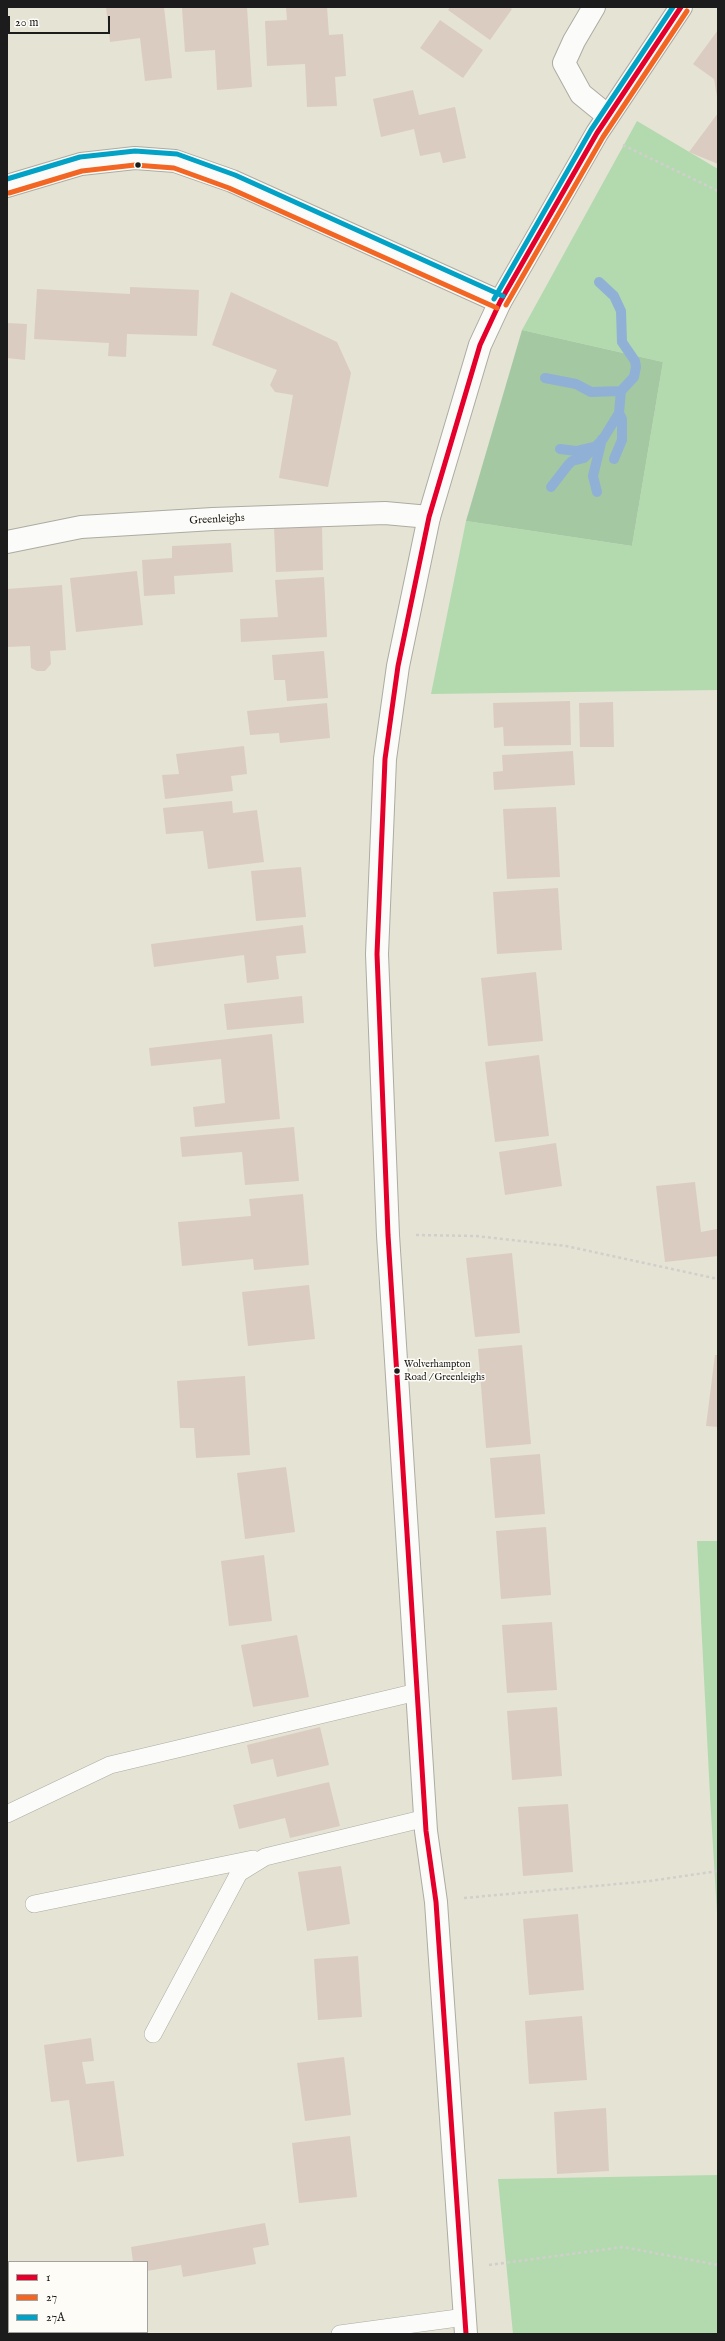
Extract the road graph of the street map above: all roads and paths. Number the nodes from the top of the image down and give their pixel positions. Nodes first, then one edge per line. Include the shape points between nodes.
1 (594, 7) edge
2 (681, 7) edge
3 (603, 124) junction
4 (7, 186) edge
5 (718, 191) edge
6 (500, 302) junction
7 (429, 517) junction
8 (7, 542) edge
9 (388, 1235) junction
10 (718, 1279) edge
11 (418, 1692) junction
12 (7, 1814) edge
13 (426, 1818) junction
14 (265, 1857) junction
15 (718, 1871) edge
16 (463, 1898) dead end
17 (34, 1904) dead end
18 (153, 2034) dead end
19 (718, 2265) edge
20 (481, 2266) dead end
21 (465, 2325) edge
22 (340, 2334) edge

1 - 3 main road via 564,63 581,94
2 - 3 main road
3 - 5 path
3 - 6 main road
4 - 6 main road via 81,164 135,158 175,161 232,181
6 - 7 main road via 480,346
7 - 8 main road, Greenleighs via 385,513 198,520 81,527
7 - 9 main road via 398,666 385,759 377,954
9 - 10 path via 476,1236 566,1246
9 - 11 main road
11 - 12 lane via 110,1765
11 - 13 main road
13 - 14 lane
13 - 21 main road via 436,1902
14 - 17 lane
14 - 18 lane via 239,1873
15 - 16 path via 650,1881
19 - 20 path via 623,2247
21 - 22 lane

